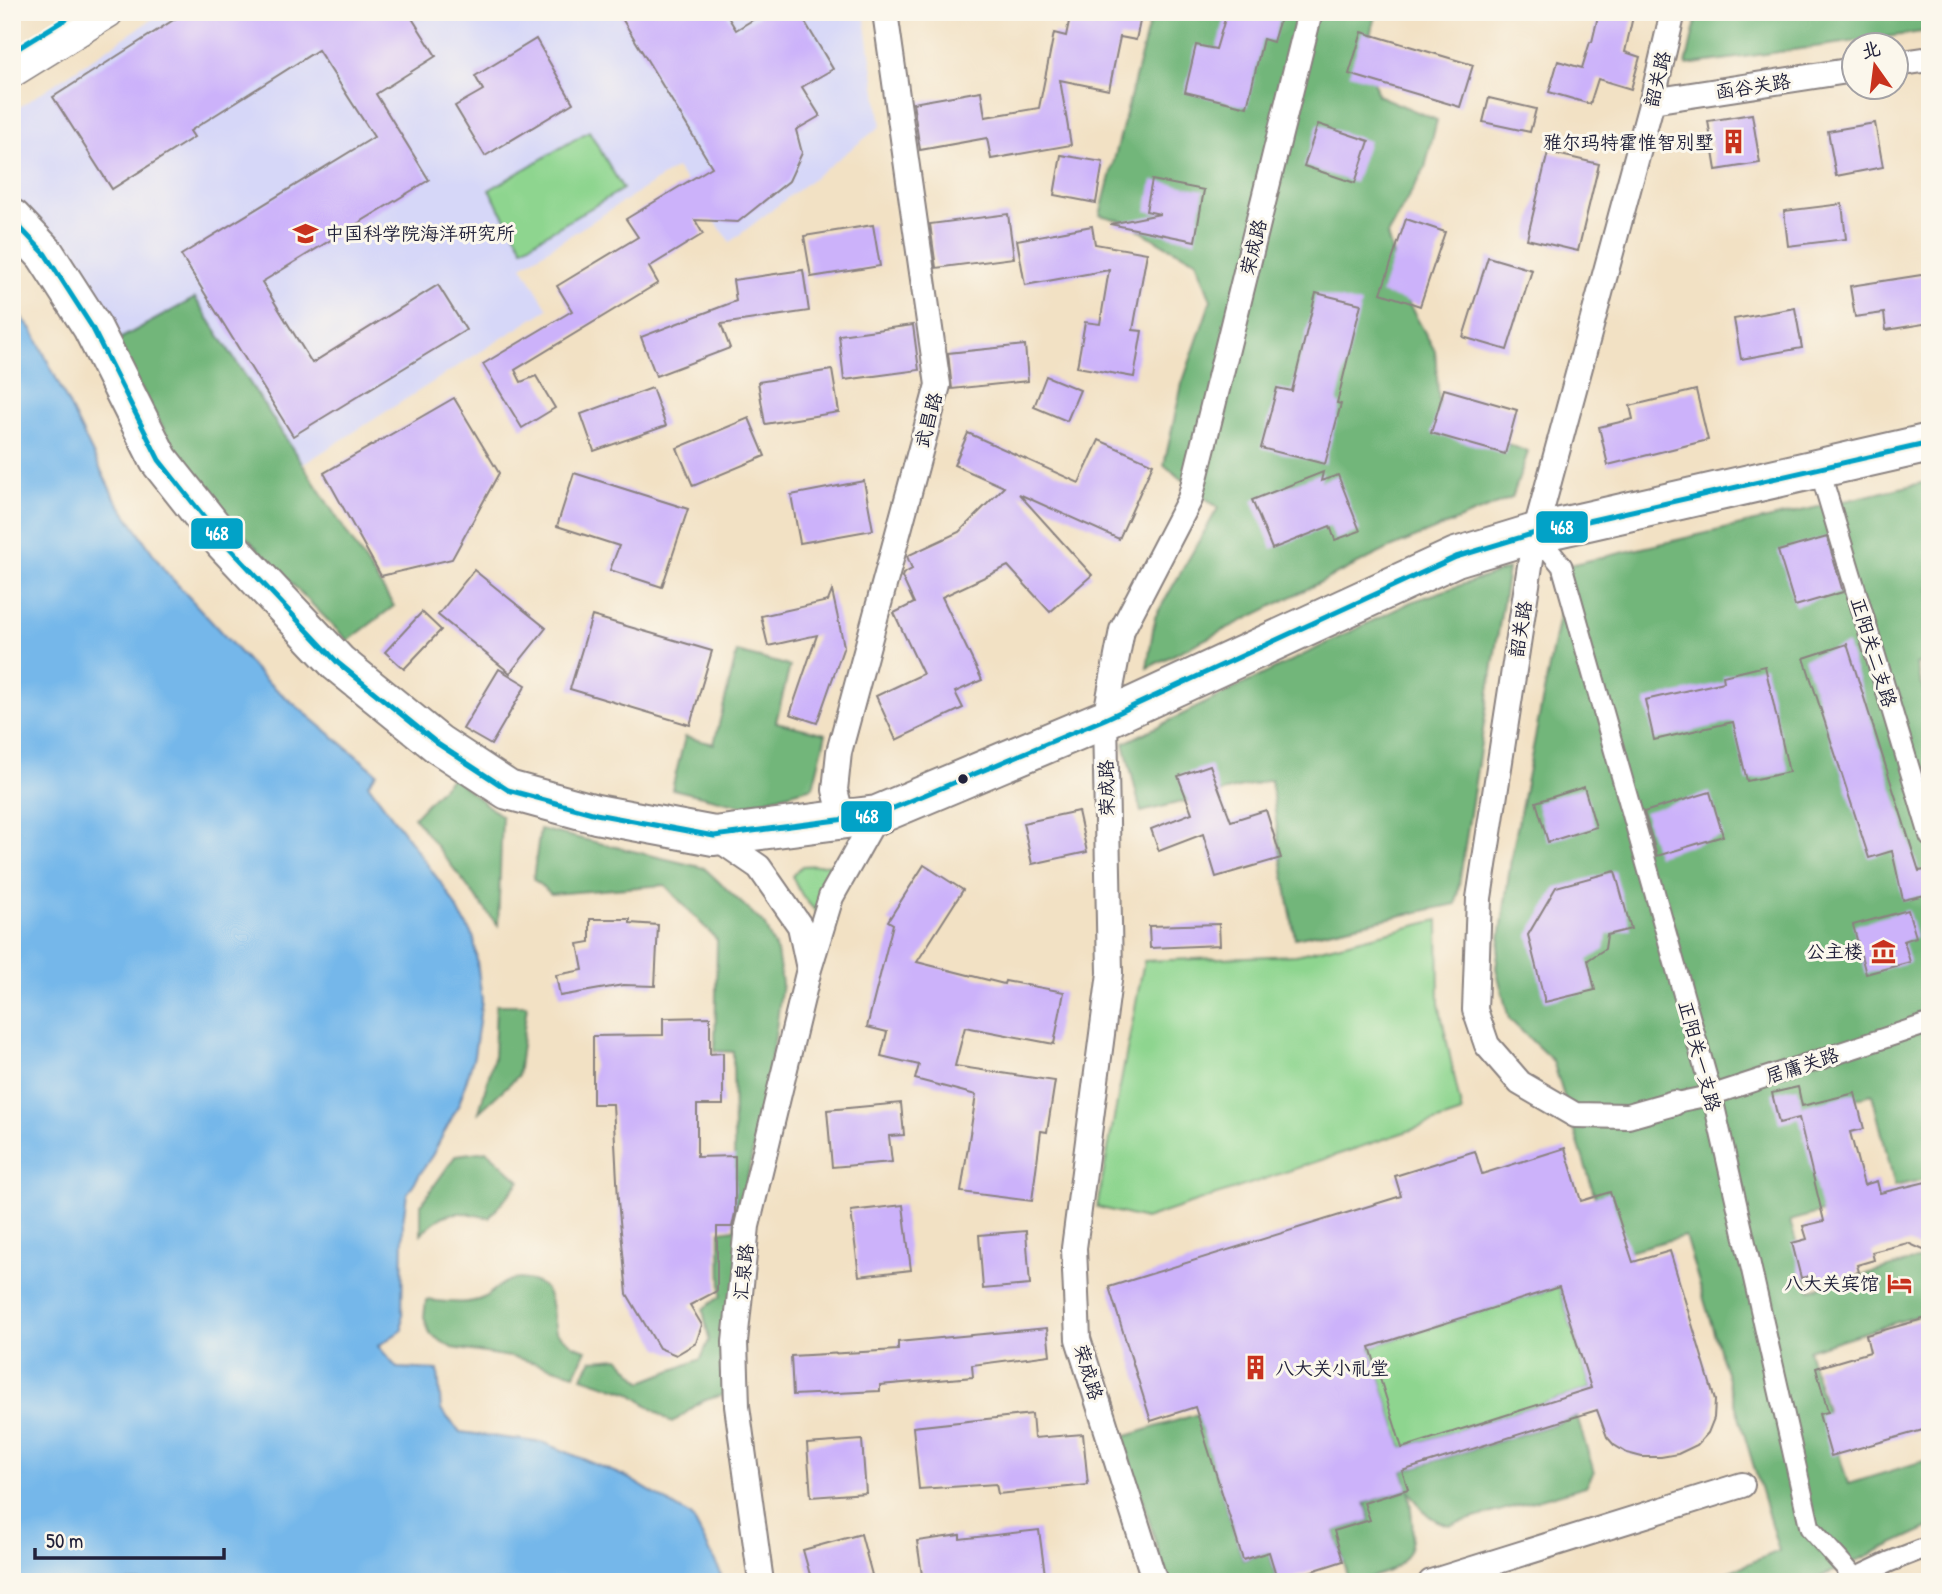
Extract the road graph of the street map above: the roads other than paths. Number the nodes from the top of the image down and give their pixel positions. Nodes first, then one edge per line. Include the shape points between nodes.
1 (77, 12) edge
2 (107, 12) edge
3 (885, 12) edge
4 (1310, 12) edge
5 (1673, 12) edge
6 (12, 52) edge
7 (1930, 59) edge
8 (1910, 62) edge
9 (12, 71) edge
10 (1840, 72) edge
11 (1652, 101) junction
12 (12, 219) edge
13 (1930, 443) edge
14 (1819, 468) junction
15 (1535, 533) junction
16 (1105, 719) junction
17 (860, 818) junction
18 (713, 836) junction
19 (1930, 837) edge
20 (809, 969) junction
21 (1930, 1023) edge
22 (1712, 1095) junction
23 (1674, 1103) joint
24 (1742, 1485) dead end
25 (1930, 1546) edge
26 (1469, 1576) edge
27 (1851, 1580) edge
28 (761, 1582) edge
29 (1155, 1582) edge
30 (1431, 1582) edge

1 - 6 street
2 - 9 street
3 - 17 street, 武昌路 via 938,385 839,752 835,790
4 - 16 street, 荣成路 via 1190,499 1122,630
5 - 11 street, 韶关路
7 - 8 street
10 - 11 street, 函谷关路
11 - 15 street, 韶关路
12 - 18 main road via 45,254 92,327 159,460 224,542 338,663 438,744 508,790 596,814
13 - 14 main road
14 - 15 main road
14 - 19 street, 正阳关二支路
15 - 16 main road via 1456,557
15 - 22 street, 正阳关一支路 via 1562,566
15 - 23 street, 韶关路 via 1479,898 1475,1010 1487,1045 1520,1083 1576,1115 1628,1116
16 - 17 main road
16 - 29 street, 荣成路 via 1110,973 1074,1248 1078,1339
17 - 18 main road
17 - 20 street, 汇泉路
18 - 20 street via 759,867 800,926
20 - 28 street, 汇泉路 via 747,1226 735,1342 737,1406
21 - 22 street, 居庸关路
22 - 23 street, 居庸关路
22 - 27 street, 正阳关一支路 via 1810,1528
24 - 26 street
25 - 27 street
26 - 30 street

